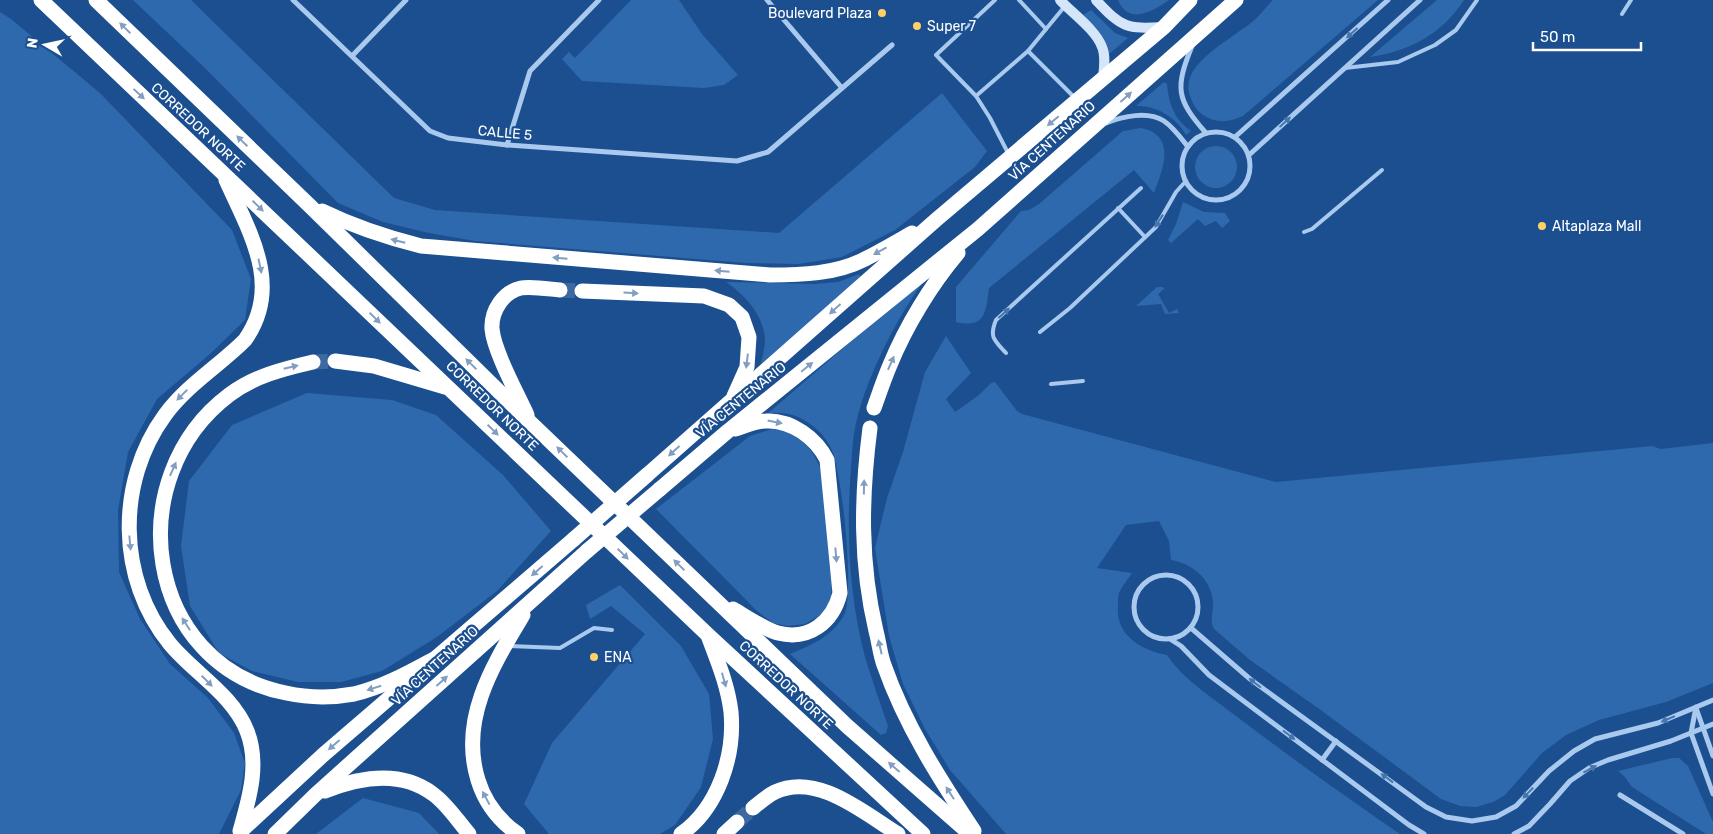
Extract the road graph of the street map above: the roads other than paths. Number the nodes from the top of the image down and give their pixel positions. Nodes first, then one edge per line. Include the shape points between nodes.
1 (34, 0) edge
2 (41, 0) edge
3 (96, 0) edge
4 (293, 0) edge
5 (406, 0) edge
6 (599, 0) edge
7 (767, 0) edge
8 (995, 0) edge
9 (1019, 0) edge
10 (1096, 0) edge
11 (1190, 0) edge
12 (1236, 0) edge
13 (1388, 0) edge
14 (1420, 0) edge
15 (1477, 0) edge
16 (1631, 0) edge
17 (1063, 3) edge
18 (52, 12) junction
19 (1622, 14) dead end
20 (1164, 26) junction
21 (1046, 29) junction
22 (1196, 35) junction
23 (892, 44) dead end
24 (1028, 51) junction
25 (352, 56) junction
26 (1343, 68) junction
27 (1103, 78) junction
28 (842, 88) junction
29 (976, 96) junction
30 (1077, 100) junction
31 (1090, 129) junction
32 (1206, 133) junction
33 (1236, 137) junction
34 (507, 145) junction
35 (1188, 147) junction
36 (1249, 155) junction
37 (1010, 157) junction
38 (1382, 170) dead end
39 (222, 172) junction
40 (1186, 180) junction
41 (1141, 188) dead end
42 (310, 206) junction
43 (1118, 208) junction
44 (938, 219) junction
45 (978, 228) junction
46 (1304, 232) dead end
47 (1145, 237) junction
48 (560, 290) tunnel mouth
49 (582, 291) tunnel mouth
50 (1040, 332) dead end
51 (1006, 353) dead end
52 (335, 361) tunnel mouth
53 (312, 362) tunnel mouth
54 (1083, 381) dead end
55 (1051, 384) dead end
56 (450, 389) junction
57 (732, 400) junction
58 (874, 408) dead end
59 (531, 423) junction
60 (870, 428) dead end
61 (728, 431) junction
62 (714, 599) junction
63 (530, 602) junction
64 (1191, 628) junction
65 (612, 630) dead end
66 (708, 635) junction
67 (1170, 639) junction
68 (504, 646) junction
69 (434, 660) junction
70 (1713, 700) edge
71 (1696, 707) junction
72 (1713, 724) edge
73 (1704, 728) junction
74 (1691, 733) junction
75 (1336, 741) junction
76 (1713, 756) edge
77 (1322, 760) junction
78 (1713, 794) edge
79 (315, 795) junction
80 (1620, 795) dead end
81 (753, 808) tunnel mouth
82 (737, 822) tunnel mouth
83 (239, 833) edge
84 (275, 834) edge
85 (469, 834) edge
86 (518, 834) edge
87 (681, 834) edge
88 (724, 834) edge
89 (898, 834) edge
90 (922, 834) edge
91 (970, 834) edge
92 (976, 834) edge
93 (1424, 834) edge
94 (1514, 834) edge
95 (1683, 834) edge

1 - 18 highway
2 - 18 highway, CORREDOR NORTE
42 -> 3 highway, CORREDOR NORTE
4 - 25 street, CALLE 5
5 - 25 street
6 - 34 street via 530,71
7 - 28 street
8 - 29 lane via 936,55
9 - 21 lane
10 - 20 street via 1113,19 1124,25 1140,28
11 - 20 highway, VÍA CENTENARIO
12 - 22 highway, VÍA CENTENARIO
13 -> 33 street
14 - 26 street
15 - 26 lane via 1456,30 1435,45 1398,62
16 - 19 lane
17 - 21 lane
17 - 27 street via 1097,37 1103,48
18 -> 39 highway, CORREDOR NORTE
20 - 27 highway, VÍA CENTENARIO
21 - 24 lane
31 -> 22 highway, VÍA CENTENARIO
22 - 32 street via 1182,74 1181,98 1188,113
23 - 28 street
24 - 29 lane
24 - 30 lane
25 - 34 street, CALLE 5 via 430,131 448,138
36 -> 26 street
27 - 30 highway, VÍA CENTENARIO
28 - 34 street, CALLE 5 via 768,152 737,161
29 - 37 lane
30 -> 37 highway, VÍA CENTENARIO
31 - 35 street via 1129,116 1150,116 1163,120
31 - 45 highway, VÍA CENTENARIO
32 - 33 street via 1226,132
32 - 35 street
33 - 36 street
35 - 40 street via 1182,169
36 - 40 street via 1247,181 1225,199 1202,197
37 - 44 highway, VÍA CENTENARIO
38 - 46 lane via 1312,229
39 -> 56 highway, CORREDOR NORTE
39 -> 83 highway via 257,251 262,270 262,303 253,329 245,340 177,400 154,432 139,464 130,504 129,527 134,572 153,618 170,644 239,715 247,731 252,746 252,783
40 -> 47 lane via 1156,227
41 - 43 lane
44 -> 42 highway via 863,260 829,271 770,275 421,246 386,238
59 -> 42 highway, CORREDOR NORTE
43 - 47 lane
51 -> 43 lane via 993,340 992,329 996,320
44 -> 57 highway, VÍA CENTENARIO
58 -> 45 highway via 890,364 920,309 946,268
61 -> 45 highway, VÍA CENTENARIO
47 - 50 lane
48 - 59 highway via 521,288 505,296 494,310 492,329 497,349
49 -> 57 highway via 704,296 729,305 742,317 749,337 746,367
52 - 56 highway via 374,366
69 -> 53 highway via 395,680 353,694 315,697 276,691 252,683 214,660 175,606 162,563 160,521 170,476 187,440 202,420 230,394 266,374
54 - 55 lane
56 -> 66 highway, CORREDOR NORTE
57 -> 69 highway, VÍA CENTENARIO, bridge
62 -> 59 highway, CORREDOR NORTE
92 -> 60 highway via 932,766 903,711 884,663 864,569 864,470
61 -> 62 highway via 765,420 800,430 821,447 827,460 840,593 837,605 822,625 797,635 777,633
61 - 63 highway, VÍA CENTENARIO, bridge
91 -> 62 highway, CORREDOR NORTE via 847,726
63 - 68 highway
79 -> 63 highway, VÍA CENTENARIO
64 - 67 street
64 - 67 street via 1198,608 1192,589 1185,581 1166,575 1146,582 1135,599 1136,619 1150,635
75 -> 64 street via 1250,679
65 - 68 lane via 594,628 560,648
66 -> 87 highway via 727,690 731,711 730,749 718,788 709,804
66 - 90 highway, CORREDOR NORTE
67 -> 77 street via 1209,675
86 -> 68 highway via 486,800 472,753 474,718 485,685
69 -> 83 highway, VÍA CENTENARIO via 323,755
70 - 71 street
71 - 73 street
71 - 74 street
71 -> 75 street via 1658,723 1595,739 1549,771 1516,806 1496,817 1472,821 1446,817 1426,807
72 - 73 street
73 - 74 street
73 - 76 street
74 - 78 street
94 -> 74 street via 1529,826 1570,780 1589,768
75 - 77 street
77 - 93 street
79 - 84 highway, VÍA CENTENARIO
79 - 85 highway via 358,780 404,780 433,794
80 - 95 street
81 - 89 highway via 776,791 807,786 844,800
82 - 88 highway

